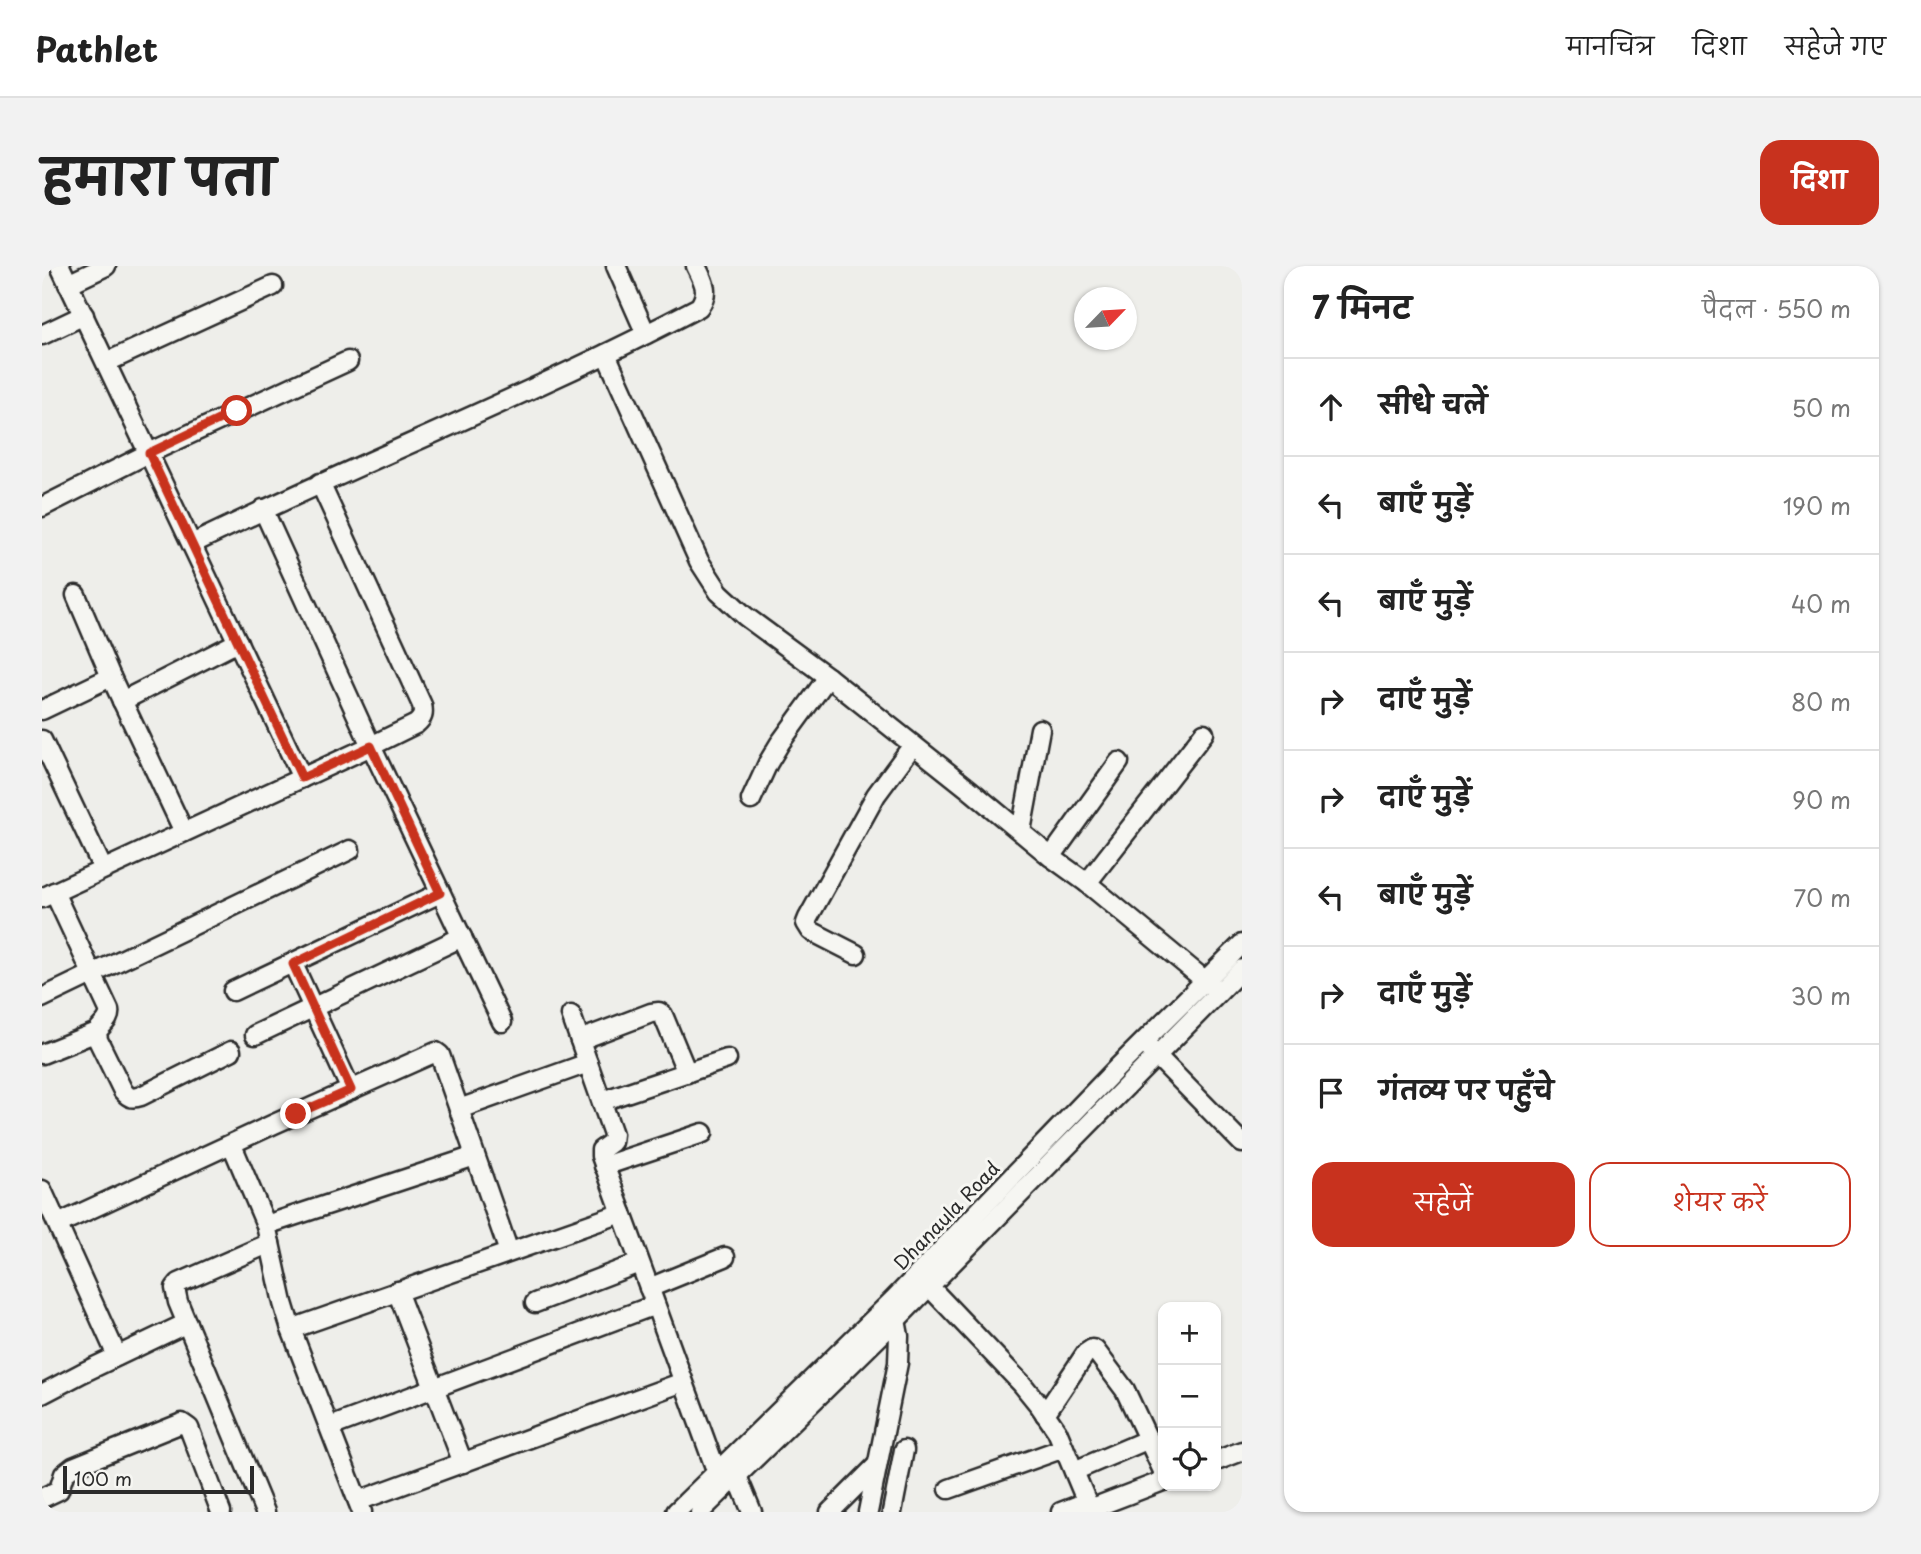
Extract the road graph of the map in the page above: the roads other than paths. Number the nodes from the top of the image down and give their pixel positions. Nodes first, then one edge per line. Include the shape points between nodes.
1 (60, 266) edge
2 (106, 266) edge
3 (615, 266) edge
4 (696, 266) edge
5 (68, 284) junction
6 (273, 286) dead end
7 (84, 315) junction
8 (646, 334) junction
9 (42, 335) edge
10 (606, 354) junction
11 (348, 361) dead end
12 (107, 362) junction
13 (149, 453) junction
14 (320, 483) junction
15 (42, 507) edge
16 (263, 509) junction
17 (192, 544) junction
18 (76, 595) dead end
19 (238, 642) junction
20 (111, 677) junction
21 (828, 677) junction
22 (122, 701) junction
23 (42, 710) edge
24 (1040, 729) dead end
25 (1204, 733) dead end
26 (42, 740) edge
27 (914, 745) junction
28 (371, 746) junction
29 (1119, 762) dead end
30 (302, 778) junction
31 (751, 800) dead end
32 (1021, 831) junction
33 (184, 832) junction
34 (350, 850) dead end
35 (1051, 857) junction
36 (103, 869) junction
37 (1087, 883) junction
38 (440, 893) junction
39 (48, 895) edge
40 (462, 937) junction
41 (1242, 944) edge
42 (856, 954) dead end
43 (293, 964) junction
44 (1242, 969) edge
45 (92, 974) junction
46 (1212, 987) junction
47 (233, 991) dead end
48 (42, 998) edge
49 (312, 1007) junction
50 (571, 1016) dead end
51 (502, 1022) dead end
52 (97, 1032) junction
53 (255, 1035) dead end
54 (580, 1040) junction
55 (1144, 1042) junction
56 (231, 1051) dead end
57 (42, 1054) edge
58 (1156, 1056) junction
59 (727, 1059) dead end
60 (589, 1063) junction
61 (687, 1073) junction
62 (351, 1090) junction
63 (602, 1101) junction
64 (459, 1109) junction
65 (703, 1133) dead end
66 (1242, 1143) edge
67 (232, 1145) junction
68 (475, 1156) junction
69 (604, 1166) junction
70 (42, 1190) edge
71 (622, 1213) junction
72 (58, 1224) junction
73 (268, 1234) junction
74 (509, 1252) junction
75 (725, 1257) dead end
76 (639, 1263) junction
77 (923, 1280) junction
78 (649, 1288) junction
79 (397, 1291) junction
80 (535, 1303) dead end
81 (655, 1305) junction
82 (896, 1320) junction
83 (187, 1323) junction
84 (291, 1329) junction
85 (117, 1356) junction
86 (683, 1382) junction
87 (434, 1388) junction
88 (42, 1394) edge
89 (1045, 1414) junction
90 (330, 1427) junction
91 (1149, 1438) junction
92 (1064, 1448) junction
93 (904, 1450) dead end
94 (1240, 1457) edge
95 (1158, 1459) edge
96 (1221, 1460) edge
97 (463, 1463) junction
98 (876, 1466) junction
99 (1073, 1471) junction
100 (737, 1476) junction
101 (720, 1481) junction
102 (1158, 1483) edge
103 (949, 1489) dead end
104 (42, 1498) edge
105 (1089, 1508) edge
106 (360, 1509) edge
107 (217, 1511) edge
108 (265, 1512) edge
109 (676, 1512) edge
110 (700, 1512) edge
111 (752, 1512) edge
112 (830, 1512) edge
113 (868, 1512) edge
114 (892, 1512) edge
115 (1061, 1512) edge

1 - 5 street
2 - 5 street
3 - 8 street
4 - 8 street via 705,288 699,307
5 - 7 street
6 - 12 street
7 - 9 street
7 - 12 street
8 - 10 street
10 - 14 street
10 - 21 street via 699,561 719,592
11 - 13 street
12 - 13 street
13 - 15 street
13 - 17 street
14 - 16 street
14 - 28 street via 424,713 416,724
16 - 17 street
16 - 28 street
17 - 19 street
18 - 20 street
19 - 22 street
19 - 30 street
20 - 22 street
20 - 23 street
21 - 27 street
21 - 31 street via 780,743
22 - 33 street
24 - 32 street
25 - 37 street
26 - 36 street
27 - 32 street
27 - 42 street via 876,795 806,923 811,931
28 - 30 street
28 - 38 street
29 - 35 street
30 - 33 street
32 - 35 street
33 - 36 street
34 - 45 street
35 - 37 street
36 - 39 street
37 - 46 street
38 - 40 street
38 - 43 street
39 - 45 street
40 - 49 street
40 - 51 street
41 - 46 street, Dhanaula Road
43 - 47 street
43 - 49 street
44 - 46 street, Dhanaula Road
45 - 48 street
45 - 52 street via 110,1015
46 - 55 street, Dhanaula Road
46 - 58 street, Dhanaula Road
49 - 53 street
49 - 62 street
50 - 54 street
52 - 56 street via 123,1091 133,1098
52 - 57 street
54 - 60 street
54 - 61 street via 659,1012
55 - 58 street
55 - 77 street, Dhanaula Road
58 - 66 street
58 - 77 street, Dhanaula Road
59 - 61 street
60 - 63 street
60 - 64 street
61 - 63 street
62 - 64 street via 436,1052
62 - 67 street
63 - 69 street via 614,1137 601,1150
64 - 68 street
65 - 69 street
67 - 72 street
67 - 73 street
68 - 73 street
68 - 74 street
69 - 71 street
70 - 72 street
71 - 74 street
71 - 76 street
72 - 85 street
73 - 83 street via 176,1285
73 - 84 street
74 - 79 street
75 - 78 street
76 - 78 street
76 - 80 street
77 - 82 street, Dhanaula Road
77 - 89 street
77 - 101 street, Dhanaula Road
78 - 81 street
79 - 84 street
79 - 87 street
81 - 86 street
81 - 87 street
82 - 98 street via 898,1363
82 - 100 street, Dhanaula Road
83 - 85 street
83 - 108 street
84 - 90 street
85 - 88 street
86 - 97 street
86 - 101 street
87 - 90 street
87 - 97 street
89 - 91 street via 1092,1349 1125,1390
89 - 92 street
90 - 106 street
91 - 95 street
91 - 99 street
92 - 99 street
92 - 103 street
93 - 114 street
94 - 96 street
97 - 106 street
98 - 112 street
98 - 113 street
99 - 105 street
100 - 101 street, Dhanaula Road
100 - 111 street
101 - 109 street, Dhanaula Road
101 - 110 street, Dhanaula Road
102 - 105 street
104 - 107 street via 59,1490 64,1474 73,1467 182,1423 189,1428
105 - 115 street

